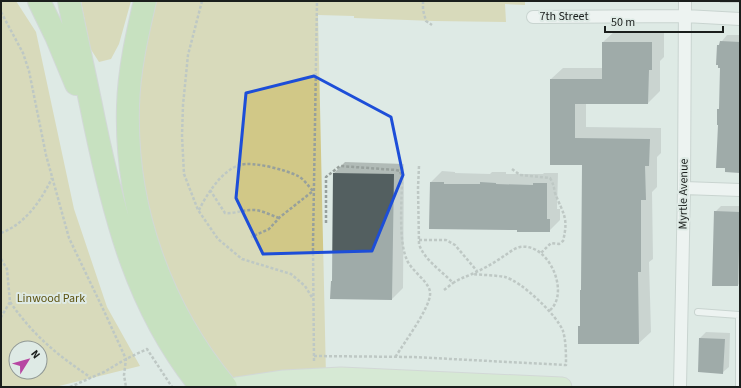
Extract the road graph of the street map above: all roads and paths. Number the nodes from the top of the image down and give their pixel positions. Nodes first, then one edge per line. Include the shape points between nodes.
1 (39, 1) edge
2 (69, 1) edge
3 (145, 1) edge
4 (202, 1) edge
5 (317, 1) edge
6 (423, 1) edge
7 (685, 1) edge
8 (1, 12) edge
9 (685, 16) junction
10 (533, 17) dead end
11 (740, 19) edge
12 (432, 25) dead end
13 (97, 137) junction
14 (419, 166) dead end
15 (512, 169) dead end
16 (52, 177) junction
17 (684, 188) junction
18 (210, 190) junction
19 (740, 190) edge
20 (314, 192) junction
21 (198, 210) junction
22 (279, 218) junction
23 (326, 223) dead end
24 (1, 233) edge
25 (251, 237) dead end
26 (419, 240) junction
27 (541, 253) junction
28 (1, 259) edge
29 (477, 272) junction
30 (471, 274) junction
31 (452, 283) junction
32 (444, 290) dead end
33 (314, 299) junction
34 (10, 302) junction
35 (549, 311) junction
36 (698, 312) dead end
37 (1, 317) edge
38 (314, 356) junction
39 (395, 357) junction
40 (126, 359) junction
41 (200, 376) edge
42 (90, 377) junction
43 (314, 378) junction
44 (70, 387) edge
45 (126, 387) edge
46 (172, 387) edge
47 (226, 387) edge
48 (237, 387) edge
49 (562, 387) edge
50 (680, 387) edge
51 (739, 387) edge

1 - 13 highway
2 - 13 highway
3 - 41 highway via 133,57 128,105 134,194 160,279 182,324
4 - 21 path via 188,55 182,105 184,174
5 - 20 path
6 - 12 path via 426,21
7 - 9 street, Myrtle Avenue
8 - 16 path via 29,71
9 - 10 street, 7th Street
9 - 11 street, 7th Street
9 - 17 street, Myrtle Avenue
13 - 41 highway via 118,224 135,273 158,324
14 - 26 path
15 - 27 path via 520,175 550,178 562,207 566,224 563,242 551,244
16 - 24 path via 45,192 23,220
16 - 40 path via 69,238
17 - 19 street
17 - 50 street, Myrtle Avenue
18 - 20 path via 229,171 241,165 265,165 298,176
18 - 21 path
18 - 22 path via 225,213 251,210
20 - 22 path
20 - 33 path
21 - 33 path via 218,239 242,259 291,274 305,286
22 - 25 path via 269,229
23 - 39 path via 326,177 340,166 400,171 405,256 429,288 430,295 424,311
26 - 29 path via 446,240 455,245
26 - 31 path via 421,251
27 - 29 path via 520,247
27 - 35 path via 554,270 558,287 556,304
28 - 34 path via 7,269
29 - 30 path
30 - 31 path
30 - 35 path via 506,278 522,286
31 - 32 path
33 - 38 path
34 - 37 path
34 - 42 path via 38,337
35 - 39 path via 562,330 566,364
36 - 51 lane via 739,315
38 - 39 path
38 - 43 path
40 - 42 path
40 - 45 path
40 - 46 path via 147,349
41 - 47 highway
42 - 44 path
43 - 48 main road
43 - 49 main road via 357,377

